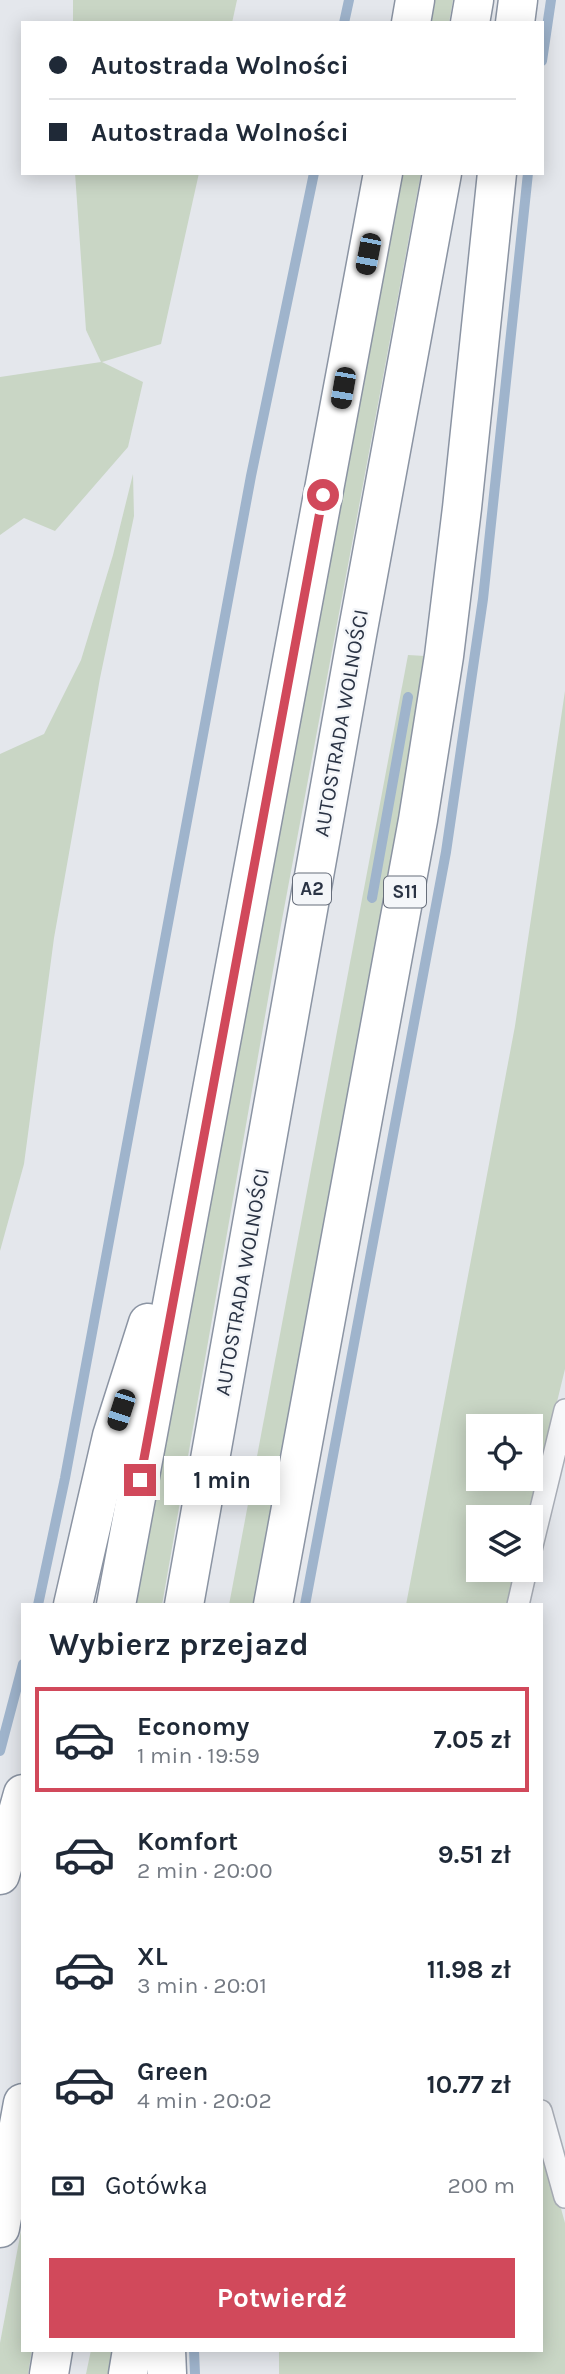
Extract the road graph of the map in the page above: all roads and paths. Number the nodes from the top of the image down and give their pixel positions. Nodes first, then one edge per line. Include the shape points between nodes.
1 (415, 0) edge
2 (474, 0) edge
3 (518, 0) edge
4 (411, 21) edge
5 (470, 21) edge
6 (515, 21) edge
7 (383, 175) edge
8 (442, 175) edge
9 (497, 175) edge
10 (197, 1171) junction
11 (565, 1410) edge
12 (542, 1505) edge
13 (523, 1582) edge
14 (73, 1603) edge
15 (116, 1603) edge
16 (184, 1603) edge
17 (273, 1603) edge
18 (518, 1603) edge
19 (21, 1801) edge
20 (0, 1875) edge
21 (21, 2114) edge
22 (543, 2117) edge
23 (565, 2197) edge
24 (0, 2228) edge
25 (53, 2352) edge
26 (132, 2352) edge
27 (166, 2352) edge
28 (49, 2374) edge
29 (128, 2374) edge
30 (167, 2374) edge

1 - 4 highway
2 - 5 highway
3 - 6 highway
7 - 10 highway
8 - 16 highway, AUTOSTRADA WOLNOŚCI / A2
9 - 17 highway, S11 via 444,656
10 - 14 highway via 112,1436
10 - 15 highway
11 - 12 lane
13 - 18 lane
19 - 20 highway
21 - 24 highway
22 - 23 lane
25 - 28 highway
26 - 29 highway
27 - 30 highway

